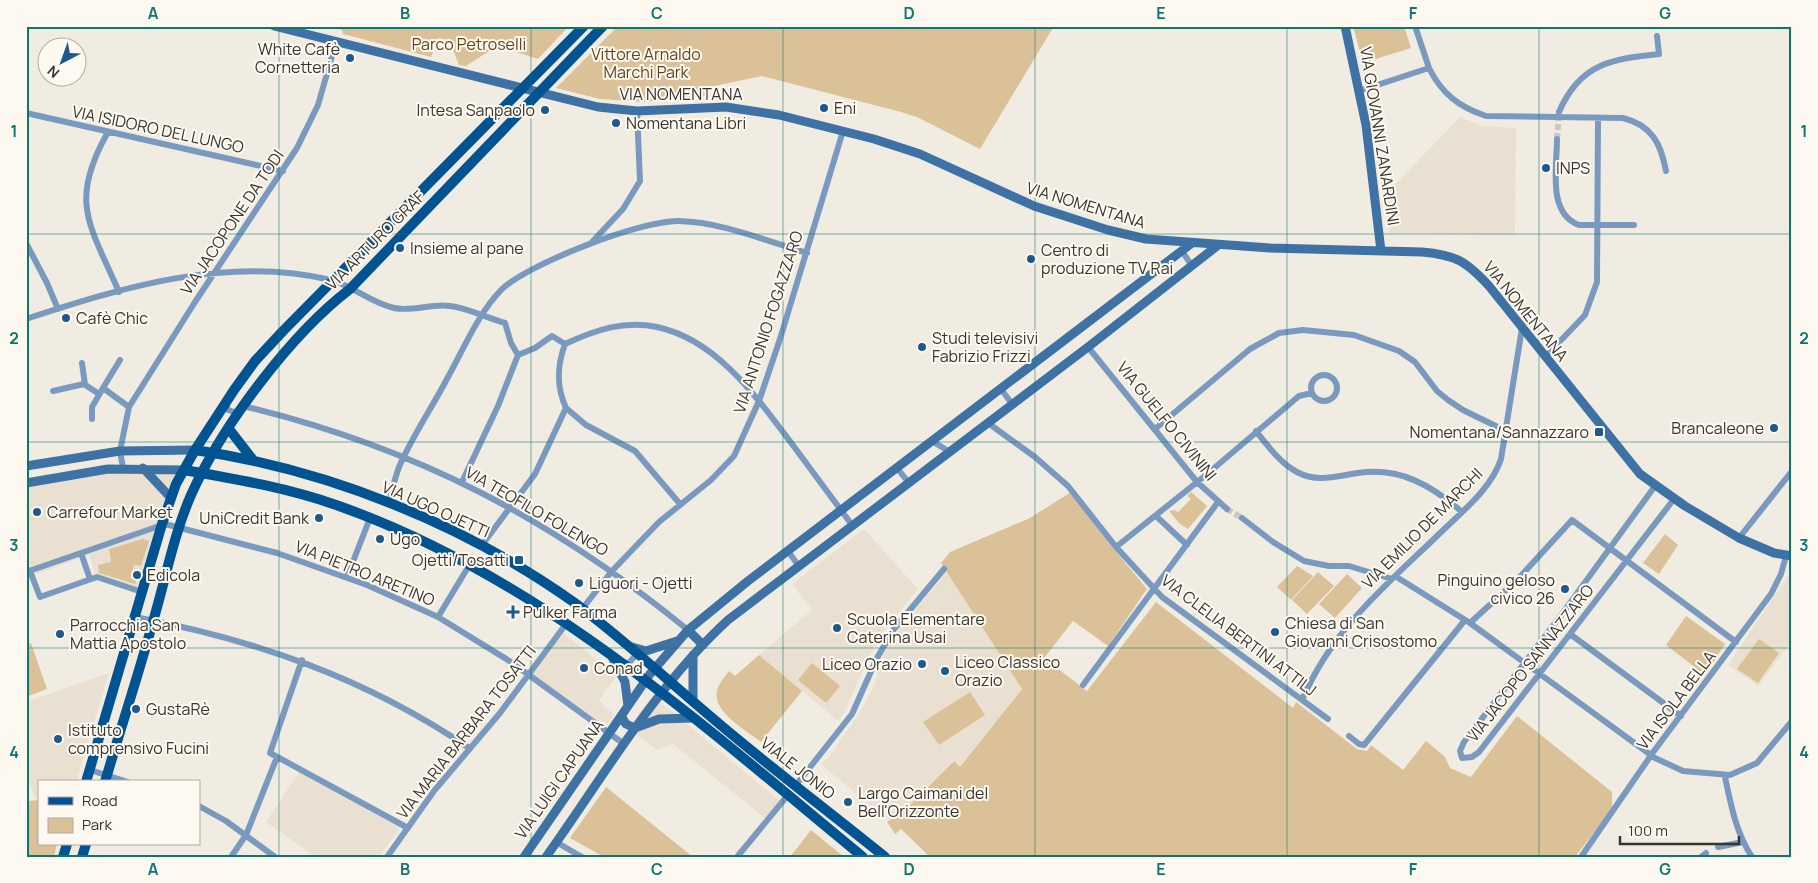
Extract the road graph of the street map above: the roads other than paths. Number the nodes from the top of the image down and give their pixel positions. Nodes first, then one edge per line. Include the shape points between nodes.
1 (274, 26) edge
2 (584, 26) edge
3 (603, 26) edge
4 (1345, 26) edge
5 (1415, 26) edge
6 (1657, 36) dead end
7 (336, 42) junction
8 (1429, 68) junction
9 (522, 88) junction
10 (1359, 91) junction
11 (540, 93) junction
12 (637, 111) junction
13 (1559, 112) tunnel mouth
14 (26, 113) edge
15 (1598, 118) junction
16 (484, 127) junction
17 (842, 131) junction
18 (108, 132) junction
19 (1557, 139) tunnel mouth
20 (495, 140) junction
21 (283, 171) junction
22 (1666, 171) dead end
23 (1634, 225) dead end
24 (1596, 226) junction
25 (26, 243) edge
26 (591, 243) junction
27 (1192, 243) junction
28 (1217, 246) junction
29 (1182, 251) junction
30 (1382, 251) junction
31 (807, 253) junction
32 (1192, 266) junction
33 (216, 272) junction
34 (333, 281) junction
35 (350, 289) junction
36 (119, 292) junction
37 (58, 309) junction
38 (482, 316) junction
39 (26, 319) edge
40 (1522, 328) junction
41 (565, 344) junction
42 (1088, 346) junction
43 (518, 355) junction
44 (1545, 357) junction
45 (120, 360) dead end
46 (82, 363) dead end
47 (86, 385) junction
48 (1001, 389) junction
49 (52, 391) dead end
50 (101, 391) junction
51 (1312, 393) junction
52 (759, 401) junction
53 (226, 403) junction
54 (1012, 404) junction
55 (129, 407) junction
56 (566, 408) junction
57 (241, 410) junction
58 (92, 419) dead end
59 (988, 423) junction
60 (229, 429) junction
61 (1155, 429) junction
62 (1506, 430) junction
63 (1256, 431) junction
64 (932, 441) junction
65 (195, 450) junction
66 (120, 451) junction
67 (950, 452) junction
68 (213, 453) junction
69 (404, 457) junction
70 (253, 460) junction
71 (26, 466) edge
72 (123, 468) junction
73 (143, 468) junction
74 (897, 468) junction
75 (184, 470) junction
76 (1792, 471) edge
77 (202, 473) junction
78 (462, 482) junction
79 (1197, 482) junction
80 (26, 483) edge
81 (909, 483) junction
82 (1655, 486) junction
83 (171, 498) junction
84 (1674, 499) junction
85 (1218, 502) junction
86 (388, 503) junction
87 (680, 504) junction
88 (509, 507) junction
89 (1227, 509) tunnel mouth
90 (841, 510) junction
91 (1462, 512) junction
92 (1156, 516) junction
93 (370, 518) junction
94 (1242, 518) tunnel mouth
95 (162, 524) junction
96 (852, 525) junction
97 (179, 528) junction
98 (1739, 538) junction
99 (482, 545) junction
100 (1187, 545) junction
101 (1116, 547) junction
102 (1610, 547) junction
103 (788, 551) junction
104 (81, 554) junction
105 (1789, 556) edge
106 (1626, 559) junction
107 (470, 564) junction
108 (798, 565) junction
109 (944, 569) dead end
110 (612, 571) junction
111 (28, 572) edge
112 (347, 577) junction
113 (1393, 578) junction
114 (90, 579) junction
115 (1153, 588) junction
116 (142, 592) junction
117 (582, 609) junction
118 (135, 617) junction
119 (438, 617) junction
120 (154, 621) junction
121 (1468, 621) junction
122 (566, 624) junction
123 (688, 630) junction
124 (1570, 634) junction
125 (677, 641) junction
126 (623, 642) junction
127 (1736, 642) junction
128 (703, 645) junction
129 (636, 654) junction
130 (693, 655) junction
131 (612, 657) junction
132 (302, 660) junction
133 (1525, 662) junction
134 (626, 667) junction
135 (654, 669) junction
136 (1540, 673) junction
137 (529, 675) junction
138 (644, 680) junction
139 (670, 683) junction
140 (1083, 685) dead end
141 (662, 693) junction
142 (1302, 700) junction
143 (693, 702) junction
144 (628, 706) junction
145 (621, 716) junction
146 (1681, 716) junction
147 (693, 718) junction
148 (1328, 719) dead end
149 (1792, 721) edge
150 (635, 728) junction
151 (609, 734) junction
152 (1350, 736) dead end
153 (624, 744) junction
154 (469, 748) junction
155 (1651, 755) junction
156 (277, 757) junction
157 (90, 770) junction
158 (1725, 777) junction
159 (106, 778) edge
160 (87, 780) edge
161 (796, 785) junction
162 (788, 795) junction
163 (200, 807) edge
164 (408, 828) junction
165 (246, 835) junction
166 (556, 842) junction
167 (1743, 842) junction
168 (1718, 847) dead end
169 (231, 857) edge
170 (275, 857) edge
171 (387, 857) edge
172 (524, 857) edge
173 (546, 857) edge
174 (582, 857) edge
175 (737, 857) edge
176 (863, 857) edge
177 (885, 857) edge
178 (1581, 857) edge
179 (1752, 857) edge

1 - 7 street, VIA NOMENTANA
2 - 9 main road, VIA ARTURO GRAF
3 - 11 main road, VIA ARTURO GRAF
4 - 10 street, VIA GIOVANNI ZANARDINI
5 - 8 street
6 - 13 street via 1659,54 1605,62 1579,79
7 - 9 street, VIA NOMENTANA
7 - 21 street, VIA JACOPONE DA TODI via 318,105
8 - 10 street
8 - 15 street via 1442,90 1456,102 1486,116
9 - 11 street, VIA NOMENTANA
9 - 16 main road, VIA ARTURO GRAF
10 - 30 street, VIA GIOVANNI ZANARDINI
11 - 12 street, VIA NOMENTANA
11 - 20 main road, VIA ARTURO GRAF
12 - 17 street, VIA NOMENTANA via 742,108
12 - 26 street via 640,180 623,209
14 - 18 street, VIA ISIDORO DEL LUNGO
15 - 22 street via 1623,118 1643,125 1659,144
15 - 24 street
16 - 20 street
16 - 34 main road, VIA ARTURO GRAF
17 - 27 street, VIA NOMENTANA via 933,158 1015,198 1077,221 1139,237
17 - 31 street, VIA ANTONIO FOGAZZARO
18 - 21 street, VIA ISIDORO DEL LUNGO
18 - 36 street via 91,164 85,204
19 - 24 street via 1557,200 1560,208 1571,222
20 - 35 main road, VIA ARTURO GRAF
21 - 33 street, VIA JACOPONE DA TODI
23 - 24 street
24 - 44 street via 1598,275 1592,300 1576,326
25 - 37 street
26 - 31 street via 646,225 677,221 712,225
26 - 38 street via 517,278 497,295
27 - 28 street, VIA NOMENTANA
27 - 29 street
28 - 30 street, VIA NOMENTANA
28 - 32 street
29 - 32 street
29 - 48 street
30 - 40 street, VIA NOMENTANA via 1436,253 1460,259 1480,276
31 - 52 street, VIA ANTONIO FOGAZZARO
32 - 42 street
33 - 34 street via 258,271
33 - 36 street
33 - 55 street, VIA JACOPONE DA TODI
34 - 35 street
34 - 53 main road, VIA ARTURO GRAF via 261,355
35 - 38 street via 394,308 451,306
35 - 57 main road, VIA ARTURO GRAF via 290,348
36 - 37 street
37 - 39 street
38 - 43 street via 505,323
38 - 69 street
40 - 44 street, VIA NOMENTANA
40 - 62 street, VIA EMILIO DE MARCHI
41 - 43 street via 552,336
41 - 52 street via 608,327 641,325 667,330 694,343 723,364
41 - 56 street via 558,376
42 - 54 street
42 - 61 street, VIA GUELFO CIVININI
43 - 78 street
44 - 82 street, VIA NOMENTANA via 1632,467
45 - 50 street
46 - 47 street
47 - 49 street
47 - 50 street
48 - 54 street
48 - 64 street
50 - 55 street
50 - 58 street via 92,407
51 - 51 street via 1318,399 1329,400 1337,391 1336,383 1330,377 1321,376 1314,381
51 - 63 street via 1299,396
52 - 87 street, VIA ANTONIO FOGAZZARO via 734,456 711,480
52 - 90 street
53 - 57 street via 228,410
53 - 65 main road, VIA ARTURO GRAF
54 - 59 street
55 - 66 street, VIA JACOPONE DA TODI
56 - 87 street via 586,425 635,452
56 - 88 street via 535,474
57 - 60 main road, VIA ARTURO GRAF
57 - 69 street, VIA TEOFILO FOLENGO via 338,433
59 - 67 street
59 - 101 street, VIA CLELIA BERTINI ATTILJ via 1035,456 1068,486
60 - 68 main road, VIA ARTURO GRAF
60 - 70 main road
61 - 62 street via 1250,349 1279,333 1303,330 1354,335 1399,351 1415,362 1437,391 1454,404
61 - 79 street, VIA GUELFO CIVININI
62 - 91 street, VIA EMILIO DE MARCHI via 1497,472
63 - 79 street
63 - 91 street via 1282,460 1303,475 1320,479 1360,473 1396,474 1429,486
64 - 67 street
64 - 74 street
65 - 66 street
65 - 68 main road, VIA UGO OJETTI
65 - 75 main road, VIA ARTURO GRAF
66 - 71 street
66 - 72 street
67 - 81 street
68 - 70 main road, VIA UGO OJETTI
68 - 77 main road, VIA ARTURO GRAF
69 - 78 street, VIA TEOFILO FOLENGO
69 - 86 street
70 - 86 main road, VIA UGO OJETTI
72 - 73 street
72 - 80 street via 80,472
73 - 75 street
73 - 83 street
74 - 81 street
74 - 90 street
75 - 77 main road
75 - 83 main road, VIA ARTURO GRAF
76 - 98 street
77 - 93 main road via 310,496
77 - 97 main road, VIA ARTURO GRAF
78 - 88 street, VIA TEOFILO FOLENGO
79 - 85 street, VIA GUELFO CIVININI
79 - 92 street
81 - 96 street
82 - 84 street, VIA NOMENTANA
82 - 102 street, VIA JACOPO SANNAZZARO
83 - 95 main road, VIA ARTURO GRAF
84 - 98 street, VIA NOMENTANA
84 - 106 street, VIA JACOPO SANNAZZARO
85 - 89 street, VIA GUELFO CIVININI
85 - 100 street
86 - 99 main road, VIA UGO OJETTI
87 - 110 street, VIA ANTONIO FOGAZZARO
88 - 99 street
88 - 110 street, VIA TEOFILO FOLENGO
90 - 96 street
90 - 103 street
91 - 113 street, VIA EMILIO DE MARCHI
92 - 100 street
92 - 101 street
93 - 107 main road
93 - 112 street
94 - 113 street via 1304,560 1329,566 1349,566
95 - 97 street, VIA PIETRO ARETINO
95 - 104 street
95 - 116 main road, VIA ARTURO GRAF
96 - 108 street
97 - 112 street, VIA PIETRO ARETINO via 283,555
97 - 120 main road, VIA ARTURO GRAF
98 - 105 street, VIA NOMENTANA
99 - 117 main road, VIA UGO OJETTI
100 - 115 street
101 - 115 street, VIA CLELIA BERTINI ATTILJ
102 - 106 street
102 - 121 street via 1572,520 1518,579
102 - 133 street, VIA JACOPO SANNAZZARO
103 - 108 street
103 - 123 street
104 - 111 street
104 - 114 street
105 - 127 street, VIA ISOLA BELLA via 1776,587
106 - 124 street, VIA JACOPO SANNAZZARO
106 - 127 street
107 - 119 street
107 - 122 main road
108 - 128 street via 728,620
109 - 161 street via 894,629 852,714
110 - 117 street, VIA ANTONIO FOGAZZARO
110 - 123 street, VIA TEOFILO FOLENGO
111 - 114 street via 40,598
112 - 119 street, VIA PIETRO ARETINO
113 - 121 street
113 - 142 street, VIA EMILIO DE MARCHI via 1358,612 1334,642 1318,665
114 - 116 street via 101,578
115 - 140 street via 1149,599
115 - 142 street, VIA CLELIA BERTINI ATTILJ via 1211,635
116 - 118 main road, VIA ARTURO GRAF
117 - 126 main road, VIA UGO OJETTI
118 - 120 street
118 - 157 main road, VIA ARTURO GRAF
119 - 137 street, VIA PIETRO ARETINO
120 - 132 street via 201,630
120 - 159 main road, VIA ARTURO GRAF
121 - 133 street
121 - 152 street via 1364,745
122 - 131 main road
122 - 137 street, VIA MARIA BARBARA TOSATTI
123 - 125 street
123 - 128 street
124 - 136 street, VIA JACOPO SANNAZZARO
124 - 146 street
125 - 126 street via 644,651
125 - 135 street
126 - 129 main road, VIA UGO OJETTI
127 - 146 street, VIA ISOLA BELLA
128 - 130 street
129 - 134 street
129 - 135 main road, VIA UGO OJETTI
130 - 139 street
130 - 143 street
131 - 134 main road, VIALE JONIO
131 - 144 street via 624,682
132 - 154 street via 396,703
132 - 156 street via 270,753
133 - 136 street
133 - 136 street, VIA JACOPO SANNAZZARO via 1464,742 1460,751 1462,758 1479,752
134 - 138 main road, VIALE JONIO
135 - 138 street
135 - 139 main road, VIALE JONIO
136 - 155 street
137 - 151 street, VIA PIETRO ARETINO
137 - 154 street, VIA MARIA BARBARA TOSATTI
138 - 141 main road, VIALE JONIO
138 - 144 street
139 - 141 street
139 - 143 main road, VIALE JONIO
141 - 147 main road, VIALE JONIO
141 - 150 street
142 - 148 street, VIA CLELIA BERTINI ATTILJ
143 - 161 main road, VIALE JONIO
144 - 145 street
145 - 150 street, VIA LUIGI CAPUANA via 626,724
145 - 151 street, VIA LUIGI CAPUANA
146 - 155 street, VIA ISOLA BELLA
147 - 150 street via 664,719
147 - 162 main road, VIALE JONIO
149 - 158 street via 1757,763
150 - 153 street, VIA LUIGI CAPUANA
151 - 153 street, VIA PIETRO ARETINO
151 - 172 street, VIA LUIGI CAPUANA
153 - 166 street, VIA LUIGI CAPUANA
154 - 164 street, VIA MARIA BARBARA TOSATTI
155 - 158 street via 1682,771
155 - 178 street, VIA ISOLA BELLA
156 - 164 street
156 - 165 street
157 - 159 street
157 - 160 main road, VIA ARTURO GRAF
158 - 167 street
161 - 177 main road, VIALE JONIO
162 - 175 street
162 - 176 main road, VIALE JONIO
163 - 165 street
164 - 171 street, VIA MARIA BARBARA TOSATTI
165 - 169 street
165 - 170 street
166 - 173 street, VIA LUIGI CAPUANA
166 - 174 street
167 - 168 street
167 - 179 street

